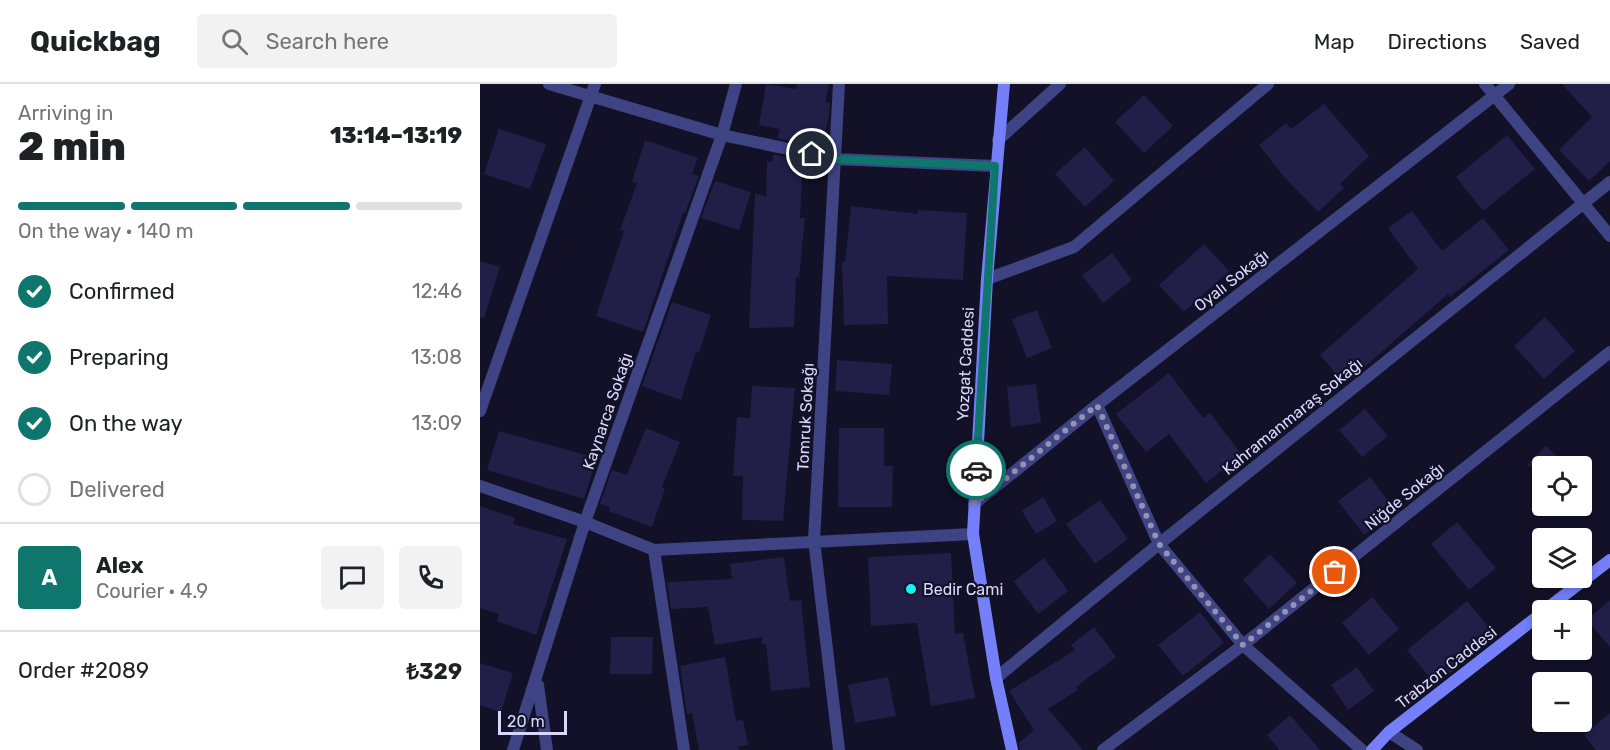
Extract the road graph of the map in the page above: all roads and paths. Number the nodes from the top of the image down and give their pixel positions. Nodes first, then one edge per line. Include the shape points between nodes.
1 (549, 84) edge
2 (595, 84) edge
3 (736, 84) edge
4 (839, 84) edge
5 (1004, 84) edge
6 (1060, 84) edge
7 (1268, 84) edge
8 (1485, 84) edge
9 (1509, 84) edge
10 (1495, 96) junction
11 (591, 98) junction
12 (722, 135) junction
13 (998, 141) junction
14 (835, 159) junction
15 (995, 166) junction
16 (1610, 182) edge
17 (1585, 203) junction
18 (1610, 236) edge
19 (987, 279) junction
20 (1610, 352) edge
21 (1097, 405) junction
22 (480, 411) edge
23 (480, 486) edge
24 (974, 504) junction
25 (585, 522) junction
26 (973, 534) junction
27 (814, 540) junction
28 (1159, 544) junction
29 (654, 550) junction
30 (1610, 560) edge
31 (1559, 600) edge
32 (1532, 621) edge
33 (1243, 645) junction
34 (996, 678) junction
35 (537, 681) junction
36 (1389, 732) junction
37 (513, 750) edge
38 (547, 750) edge
39 (684, 750) edge
40 (839, 750) edge
41 (1012, 750) edge
42 (1102, 750) edge
43 (1362, 750) edge
44 (1372, 750) edge
45 (1417, 750) edge

1 - 11 street
2 - 11 street
3 - 12 street, Kaynarca Sokağı
4 - 14 street, Tomruk Sokağı
5 - 13 street, Yozgat Caddesi
6 - 13 street
7 - 19 street via 1074,247
8 - 10 street
9 - 10 street, Oyalı Sokağı
10 - 17 street
10 - 21 street, Oyalı Sokağı
11 - 12 street
11 - 22 street
12 - 14 street
12 - 25 street, Kaynarca Sokağı
13 - 15 street, Yozgat Caddesi
14 - 15 street
14 - 27 street, Tomruk Sokağı
15 - 19 street, Yozgat Caddesi
16 - 17 street, Kahramanmaraş Sokağı
17 - 18 street
17 - 28 street, Kahramanmaraş Sokağı
19 - 24 street, Yozgat Caddesi
20 - 33 street, Niğde Sokağı
21 - 24 street, Oyalı Sokağı
21 - 28 street
23 - 25 street
24 - 26 street, Yozgat Caddesi
25 - 29 street
25 - 35 street, Kaynarca Sokağı
26 - 27 street
26 - 34 street, Yozgat Caddesi
27 - 29 street
27 - 40 street, Tomruk Sokağı
28 - 33 street
28 - 34 street, Kahramanmaraş Sokağı
29 - 39 street
30 - 31 street, Trabzon Caddesi
32 - 36 street, Trabzon Caddesi
33 - 42 street, Niğde Sokağı
33 - 43 street
34 - 41 street, Yozgat Caddesi
35 - 37 street, Kaynarca Sokağı
35 - 38 street
36 - 44 street, Trabzon Caddesi
36 - 45 street

